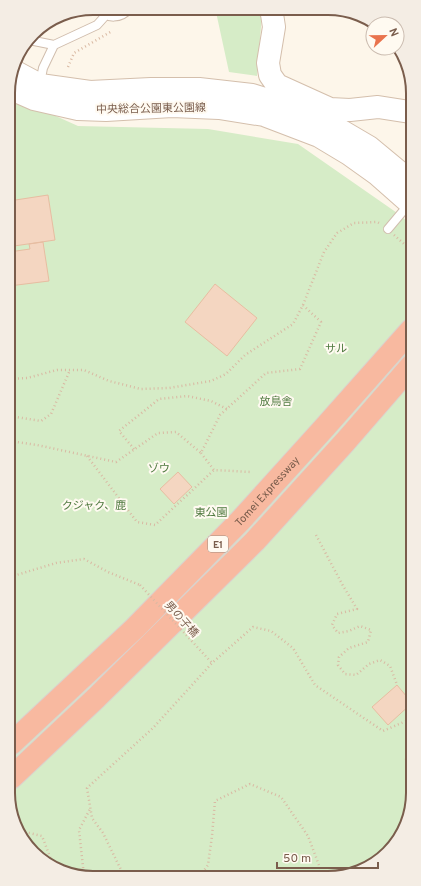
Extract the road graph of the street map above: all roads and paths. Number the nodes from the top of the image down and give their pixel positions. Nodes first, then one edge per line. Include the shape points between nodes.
1 (106, 15) joint
2 (121, 15) edge
3 (272, 15) edge
4 (112, 31) dead end
5 (35, 41) edge
6 (54, 45) junction
7 (68, 67) dead end
8 (18, 75) edge
9 (15, 89) edge
10 (37, 92) junction
11 (406, 111) edge
12 (406, 178) edge
13 (406, 200) edge
14 (406, 209) edge
15 (388, 229) junction
16 (406, 245) edge
17 (303, 305) junction
18 (406, 336) edge
19 (70, 370) junction
20 (406, 372) edge
21 (15, 378) edge
22 (227, 409) junction
23 (15, 417) edge
24 (15, 442) edge
25 (134, 449) junction
26 (201, 453) junction
27 (87, 456) junction
28 (214, 470) junction
29 (251, 472) dead end
30 (316, 535) dead end
31 (15, 575) edge
32 (212, 663) junction
33 (397, 685) dead end
34 (406, 721) edge
35 (15, 740) edge
36 (15, 774) edge
37 (91, 809) junction
38 (25, 832) edge
39 (50, 858) edge
40 (83, 870) edge
41 (122, 871) edge
42 (204, 871) edge
43 (321, 871) edge

1 - 2 lane
1 - 6 lane via 97,25
3 - 11 street via 274,28 268,63 270,75 277,85 330,109 378,107
4 - 7 path via 74,53
5 - 6 lane
6 - 10 lane via 43,68
8 - 10 street
9 - 10 street
10 - 12 street via 200,88 252,95 323,120 369,147
10 - 13 street, 中央総合公園東公園線 via 78,109 172,106 219,108 264,115 319,136 349,154 377,174
14 - 15 lane
15 - 16 path
15 - 17 path via 377,222 354,223 337,233 324,252
17 - 19 path via 293,324 245,355 226,374 211,381 170,388 141,389 109,381 84,370
17 - 22 path via 321,322 300,369 266,373
18 - 35 highway, Tomei Expressway / E1 via 235,526 135,628
19 - 21 path
19 - 23 path via 51,414 41,421
20 - 36 highway, E1 via 255,541
22 - 25 path via 211,400 188,396 159,399 119,431
22 - 26 path via 220,415
24 - 27 path
25 - 26 path via 158,433 176,432
25 - 27 path via 116,462
26 - 28 path
27 - 28 path via 137,522 155,525
28 - 29 path
30 - 33 path via 357,609 337,614 332,625 338,633 360,626 371,630 368,642 349,648 339,657 338,665 345,674 356,675 369,664 380,660 390,666
31 - 32 path, 男の子橋, bridge via 56,563 84,559 140,585
32 - 34 path via 253,627 271,631 293,648 315,685 383,731
32 - 37 path via 153,728 87,788
37 - 40 path via 79,830
37 - 41 path via 92,818 103,833
38 - 39 path via 42,836
42 - 43 path via 208,865 215,801 250,784 281,797 308,836

